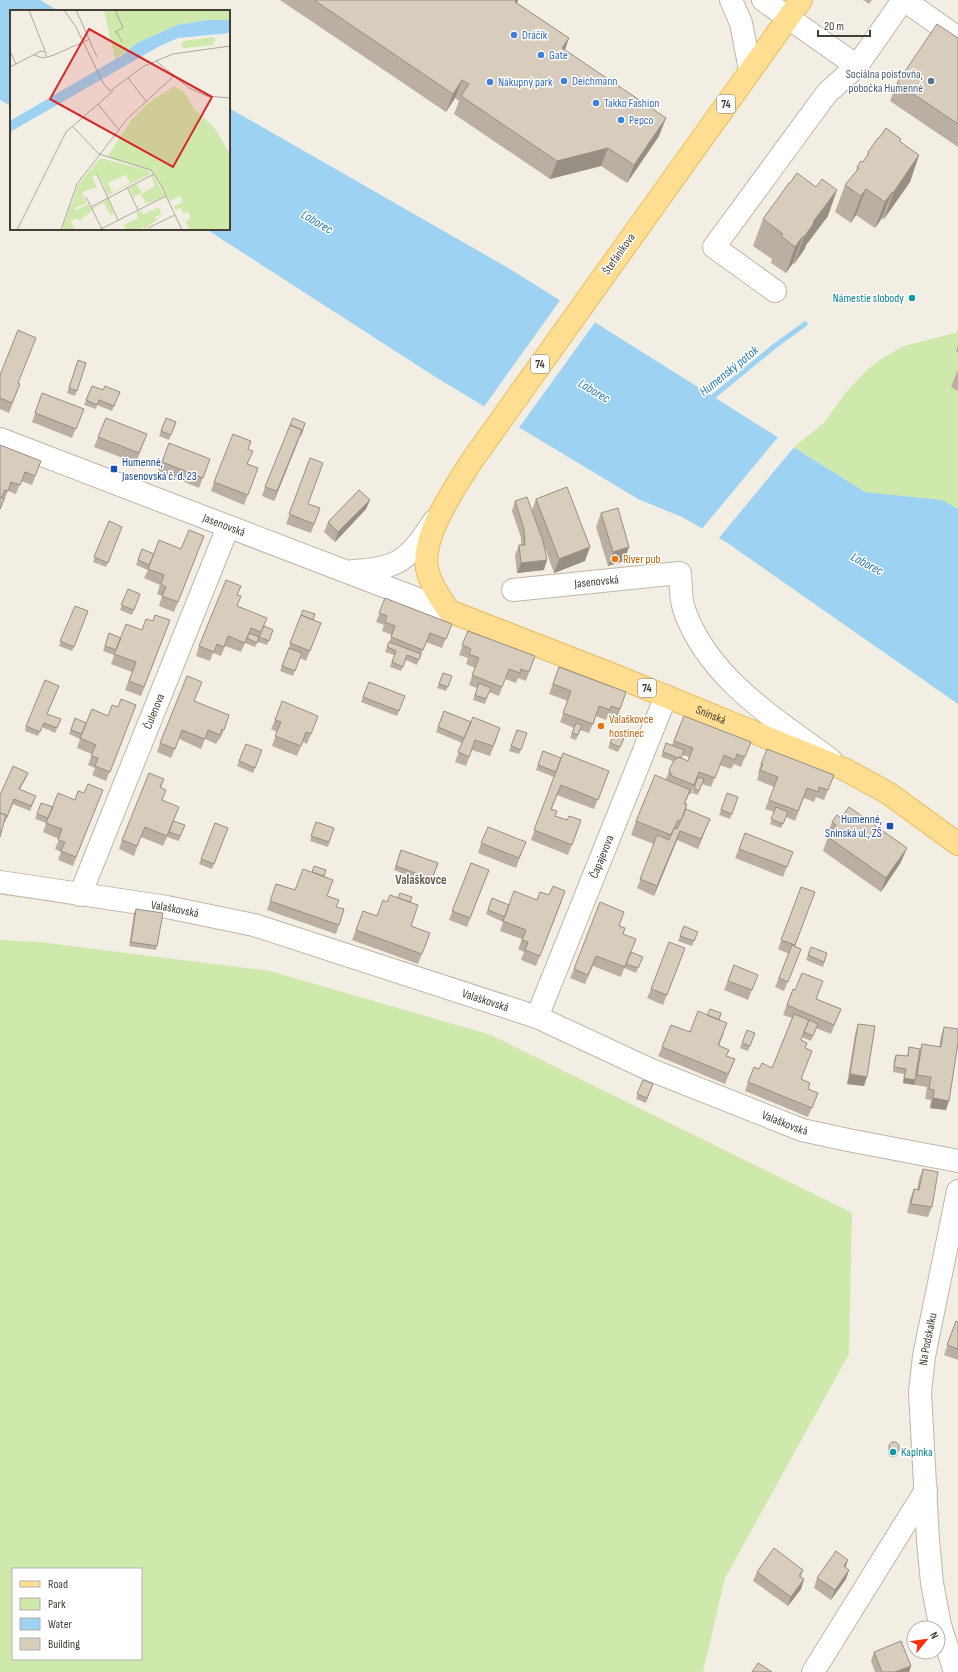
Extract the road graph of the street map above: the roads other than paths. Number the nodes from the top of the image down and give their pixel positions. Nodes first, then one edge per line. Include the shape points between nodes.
1 (731, 0) edge
2 (763, 0) edge
3 (801, 0) edge
4 (903, 0) edge
5 (788, 18) junction
6 (958, 38) edge
7 (857, 66) junction
8 (750, 70) junction
9 (775, 291) dead end
10 (0, 438) edge
11 (441, 510) junction
12 (228, 527) junction
13 (348, 572) junction
14 (513, 590) dead end
15 (449, 611) junction
16 (666, 696) junction
17 (844, 769) junction
18 (958, 844) edge
19 (0, 882) edge
20 (80, 895) junction
21 (537, 1017) junction
22 (958, 1161) edge
23 (958, 1191) edge
24 (926, 1490) junction
25 (813, 1672) edge
26 (956, 1672) edge

1 - 8 street via 741,23
2 - 5 street
3 - 5 main road, Štefánikova / 74
4 - 6 street
4 - 7 street
5 - 7 street
5 - 8 main road, Štefánikova / 74
7 - 9 street via 827,93 714,247
8 - 11 main road, Štefánikova / 74 via 471,462
10 - 12 street, Jasenovská
11 - 13 street via 420,543 399,562 375,570
11 - 15 main road, 74 via 426,555 426,567 437,593
12 - 13 street, Jasenovská
12 - 20 street, Čulenova
13 - 15 street, Jasenovská
14 - 17 street, Jasenovská via 680,573 684,611 704,651 746,696
15 - 16 main road, Sninská / 74
16 - 17 main road, Sninská / 74
16 - 21 street, Čapajevova
17 - 18 main road, Sninská / 74 via 888,793
19 - 20 street, Valaškovská
20 - 21 street, Valaškovská via 167,907 254,925
21 - 22 street, Valaškovská via 651,1070 802,1130
23 - 24 street, Na Podskalku via 923,1363 920,1392
24 - 25 street
24 - 26 street, Na Podskalku via 932,1582 940,1625

